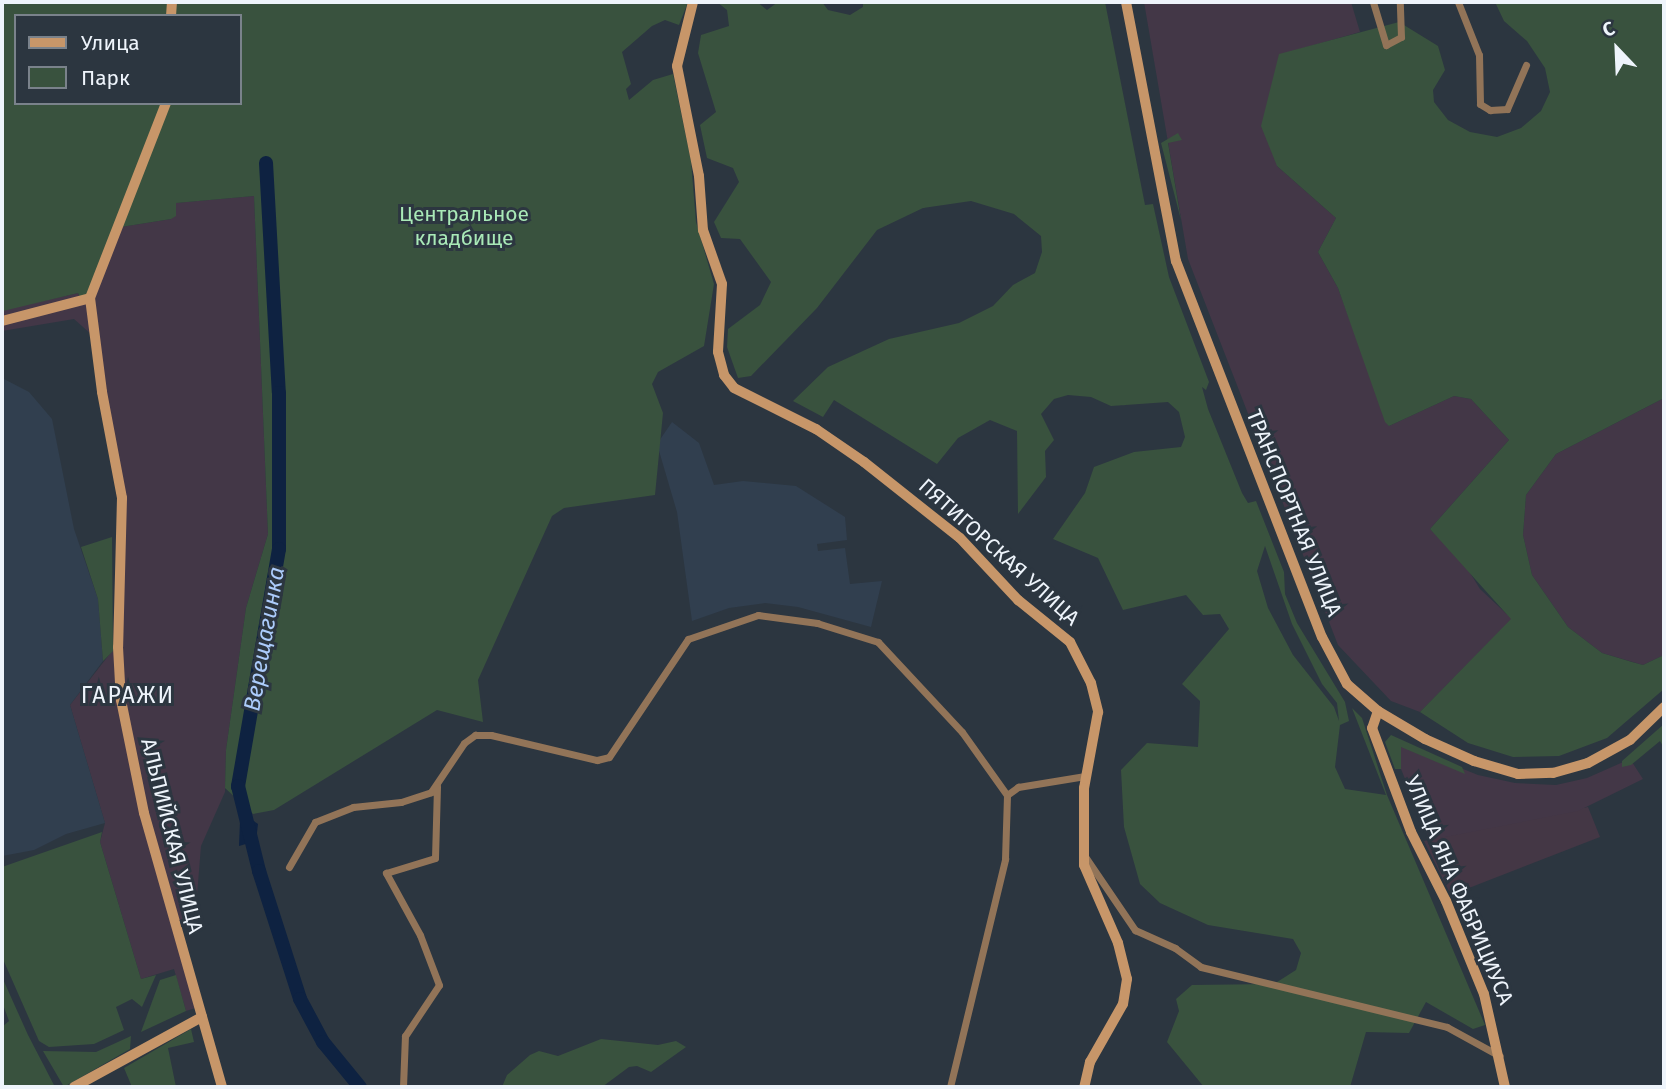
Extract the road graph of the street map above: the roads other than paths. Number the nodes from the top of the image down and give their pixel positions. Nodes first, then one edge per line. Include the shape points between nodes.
1 (693, 2) edge
2 (1126, 2) edge
3 (1373, 2) edge
4 (1400, 2) edge
5 (1458, 2) edge
6 (1526, 65) dead end
7 (165, 108) edge
8 (90, 298) junction
9 (2, 321) edge
10 (1664, 708) edge
11 (1378, 711) junction
12 (1086, 776) junction
13 (437, 786) junction
14 (1007, 795) junction
15 (1083, 853) junction
16 (289, 867) dead end
17 (201, 1017) junction
18 (1501, 1056) junction
19 (74, 1087) edge
20 (222, 1087) edge
21 (403, 1087) edge
22 (950, 1087) edge
23 (1084, 1087) edge
24 (1505, 1087) edge

1 - 12 street, ПЯТИГОРСКАЯ УЛИЦА via 677,66 699,176 703,230 722,284 718,352 724,374 734,388 816,429 898,486 960,538 1018,600 1077,650 1098,712
2 - 11 street, ТРАНСПОРТНАЯ УЛИЦА via 1167,229 1185,288 1322,637 1347,684
3 - 4 street via 1386,45 1401,37
5 - 6 street via 1479,55 1480,104 1490,110 1507,109
7 - 8 street
8 - 9 street
8 - 17 street, АЛЬПИЙСКАЯ УЛИЦА via 122,498 121,701 144,813
10 - 11 street, ТРАНСПОРТНАЯ УЛИЦА via 1610,753 1572,769 1536,774 1474,761
11 - 18 street, УЛИЦА ЯНА ФАБРИЦИУСА via 1373,728 1411,832 1446,901 1484,994
12 - 14 street via 1018,787
12 - 15 street, ПЯТИГОРСКАЯ УЛИЦА
13 - 14 street via 468,738 491,735 603,759 614,751 688,639 743,617 774,615 878,642 962,732
13 - 16 street via 418,798 324,816 308,831
13 - 21 street via 435,858 386,873 420,935 439,985 405,1036
14 - 22 street via 1006,859
15 - 18 street via 1135,930 1175,948 1202,967 1447,1027
15 - 23 street, ПЯТИГОРСКАЯ УЛИЦА via 1085,872 1118,943 1127,979 1123,1004 1090,1062
17 - 19 street
17 - 20 street, АЛЬПИЙСКАЯ УЛИЦА
18 - 24 street, УЛИЦА ЯНА ФАБРИЦИУСА

